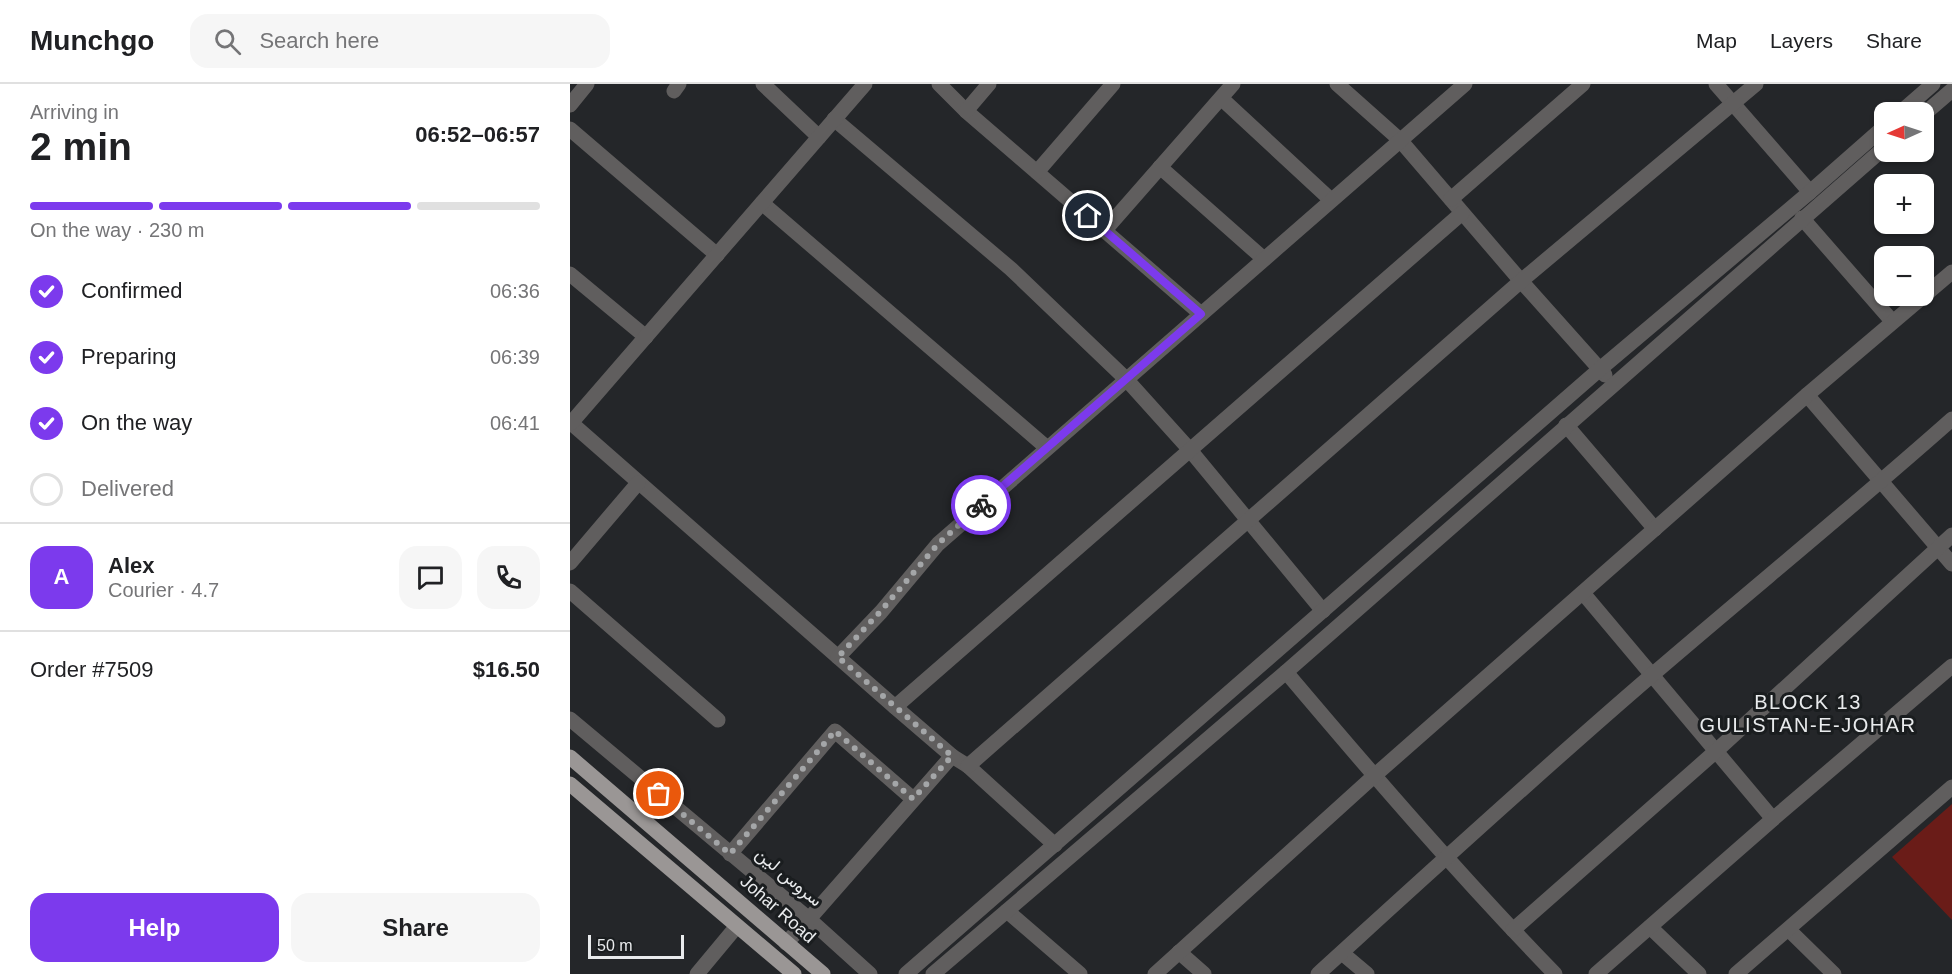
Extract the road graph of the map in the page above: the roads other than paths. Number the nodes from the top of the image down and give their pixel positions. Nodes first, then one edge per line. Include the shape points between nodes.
1 (587, 84) edge
2 (763, 84) edge
3 (866, 84) edge
4 (939, 84) edge
5 (989, 84) edge
6 (1113, 84) edge
7 (1233, 84) edge
8 (1337, 84) edge
9 (1465, 84) edge
10 (1583, 84) edge
11 (1716, 84) edge
12 (1756, 84) edge
13 (1933, 84) edge
14 (1952, 90) edge
15 (1221, 98) junction
16 (1912, 102) edge
17 (1734, 104) junction
18 (570, 105) edge
19 (1934, 106) edge
20 (966, 111) junction
21 (834, 119) junction
22 (570, 129) edge
23 (819, 137) junction
24 (1872, 138) edge
25 (1400, 140) junction
26 (1874, 157) edge
27 (1160, 167) junction
28 (1037, 172) junction
29 (1810, 192) junction
30 (1451, 199) junction
31 (1332, 200) junction
32 (762, 203) junction
33 (1462, 213) junction
34 (1802, 218) junction
35 (1105, 230) junction
36 (717, 255) junction
37 (1264, 259) junction
38 (1952, 272) edge
39 (570, 274) edge
40 (1521, 281) junction
41 (1201, 314) junction
42 (1892, 321) junction
43 (646, 337) junction
44 (1600, 369) junction
45 (1126, 379) junction
46 (1614, 384) junction
47 (1807, 395) junction
48 (1952, 419) edge
49 (571, 422) edge
50 (1566, 425) junction
51 (1046, 447) junction
52 (1190, 450) junction
53 (1882, 481) junction
54 (638, 483) junction
55 (1247, 521) junction
56 (1655, 530) junction
57 (1952, 535) edge
58 (1938, 548) junction
59 (570, 563) edge
60 (1952, 564) edge
61 (1376, 565) junction
62 (1390, 580) junction
63 (570, 591) edge
64 (1583, 593) junction
65 (1323, 611) junction
66 (838, 657) junction
67 (1952, 666) edge
68 (1287, 672) junction
69 (1652, 675) junction
70 (895, 707) junction
71 (570, 719) edge
72 (718, 720) dead end
73 (1715, 752) junction
74 (952, 756) junction
75 (570, 757) edge
76 (968, 766) junction
77 (1374, 776) junction
78 (570, 784) edge
79 (1952, 788) edge
80 (913, 799) junction
81 (1773, 819) junction
82 (1055, 845) junction
83 (730, 854) junction
84 (1446, 857) junction
85 (1007, 911) junction
86 (809, 919) junction
87 (737, 926) junction
88 (1650, 927) junction
89 (1513, 930) junction
90 (1789, 930) junction
91 (786, 943) junction
92 (1179, 952) junction
93 (1342, 952) junction
94 (697, 974) edge
95 (794, 974) edge
96 (823, 974) edge
97 (870, 974) edge
98 (906, 974) edge
99 (933, 974) edge
100 (1080, 974) edge
101 (1155, 974) edge
102 (1204, 974) edge
103 (1318, 974) edge
104 (1367, 974) edge
105 (1555, 974) edge
106 (1596, 974) edge
107 (1699, 974) edge
108 (1736, 974) edge
109 (1834, 974) edge

1 - 18 street
2 - 23 street
3 - 21 street
4 - 20 street
5 - 20 street
6 - 28 street
7 - 15 street
8 - 25 street
9 - 25 street
10 - 30 street
11 - 17 street
12 - 17 street
13 - 16 street
14 - 19 street
15 - 27 street
15 - 31 street
17 - 29 street
17 - 40 street
20 - 28 street
21 - 23 street
21 - 45 street via 1011,269
22 - 36 street
23 - 32 street
24 - 29 street
25 - 30 street
25 - 31 street
26 - 34 street
27 - 35 street
27 - 37 street
28 - 35 street
29 - 44 street
30 - 33 street
31 - 37 street
32 - 36 street
32 - 51 street
33 - 40 street
33 - 52 street
34 - 42 street
34 - 46 street
35 - 41 street
36 - 43 street
37 - 41 street
38 - 42 street
39 - 43 street
40 - 44 street
40 - 55 street
41 - 45 street
42 - 47 street
43 - 49 street
44 - 46 street
44 - 61 street
45 - 51 street
45 - 52 street
46 - 50 street
47 - 53 street
47 - 56 street
48 - 53 street
49 - 54 street
50 - 56 street
50 - 62 street
51 - 66 street via 938,544
52 - 55 street
52 - 70 street
53 - 58 street
53 - 69 street
54 - 59 street
54 - 66 street
55 - 65 street
55 - 76 street
56 - 64 street
57 - 58 street
58 - 60 street
58 - 73 street
61 - 62 street
61 - 65 street
62 - 68 street
63 - 72 street
64 - 69 street
64 - 77 street
65 - 82 street
66 - 70 street
67 - 81 street
68 - 77 street
68 - 85 street
69 - 73 street
69 - 84 street
70 - 74 street
71 - 83 street, سروس لین
73 - 81 street
73 - 89 street
74 - 76 street
74 - 80 street
75 - 91 main road, Johar Road
76 - 82 street
77 - 84 street
77 - 92 street
78 - 87 main road
79 - 90 street
80 - 83 street via 835,731
80 - 86 street
81 - 88 street
82 - 98 street
83 - 86 street, سروس لین
84 - 89 street
84 - 93 street
85 - 99 street
85 - 100 street
86 - 91 street
86 - 97 street, سروس لین
87 - 94 street
87 - 95 main road
88 - 106 street
88 - 107 street
89 - 105 street
90 - 108 street
90 - 109 street
91 - 96 main road, Johar Road
92 - 101 street
92 - 102 street
93 - 103 street
93 - 104 street

